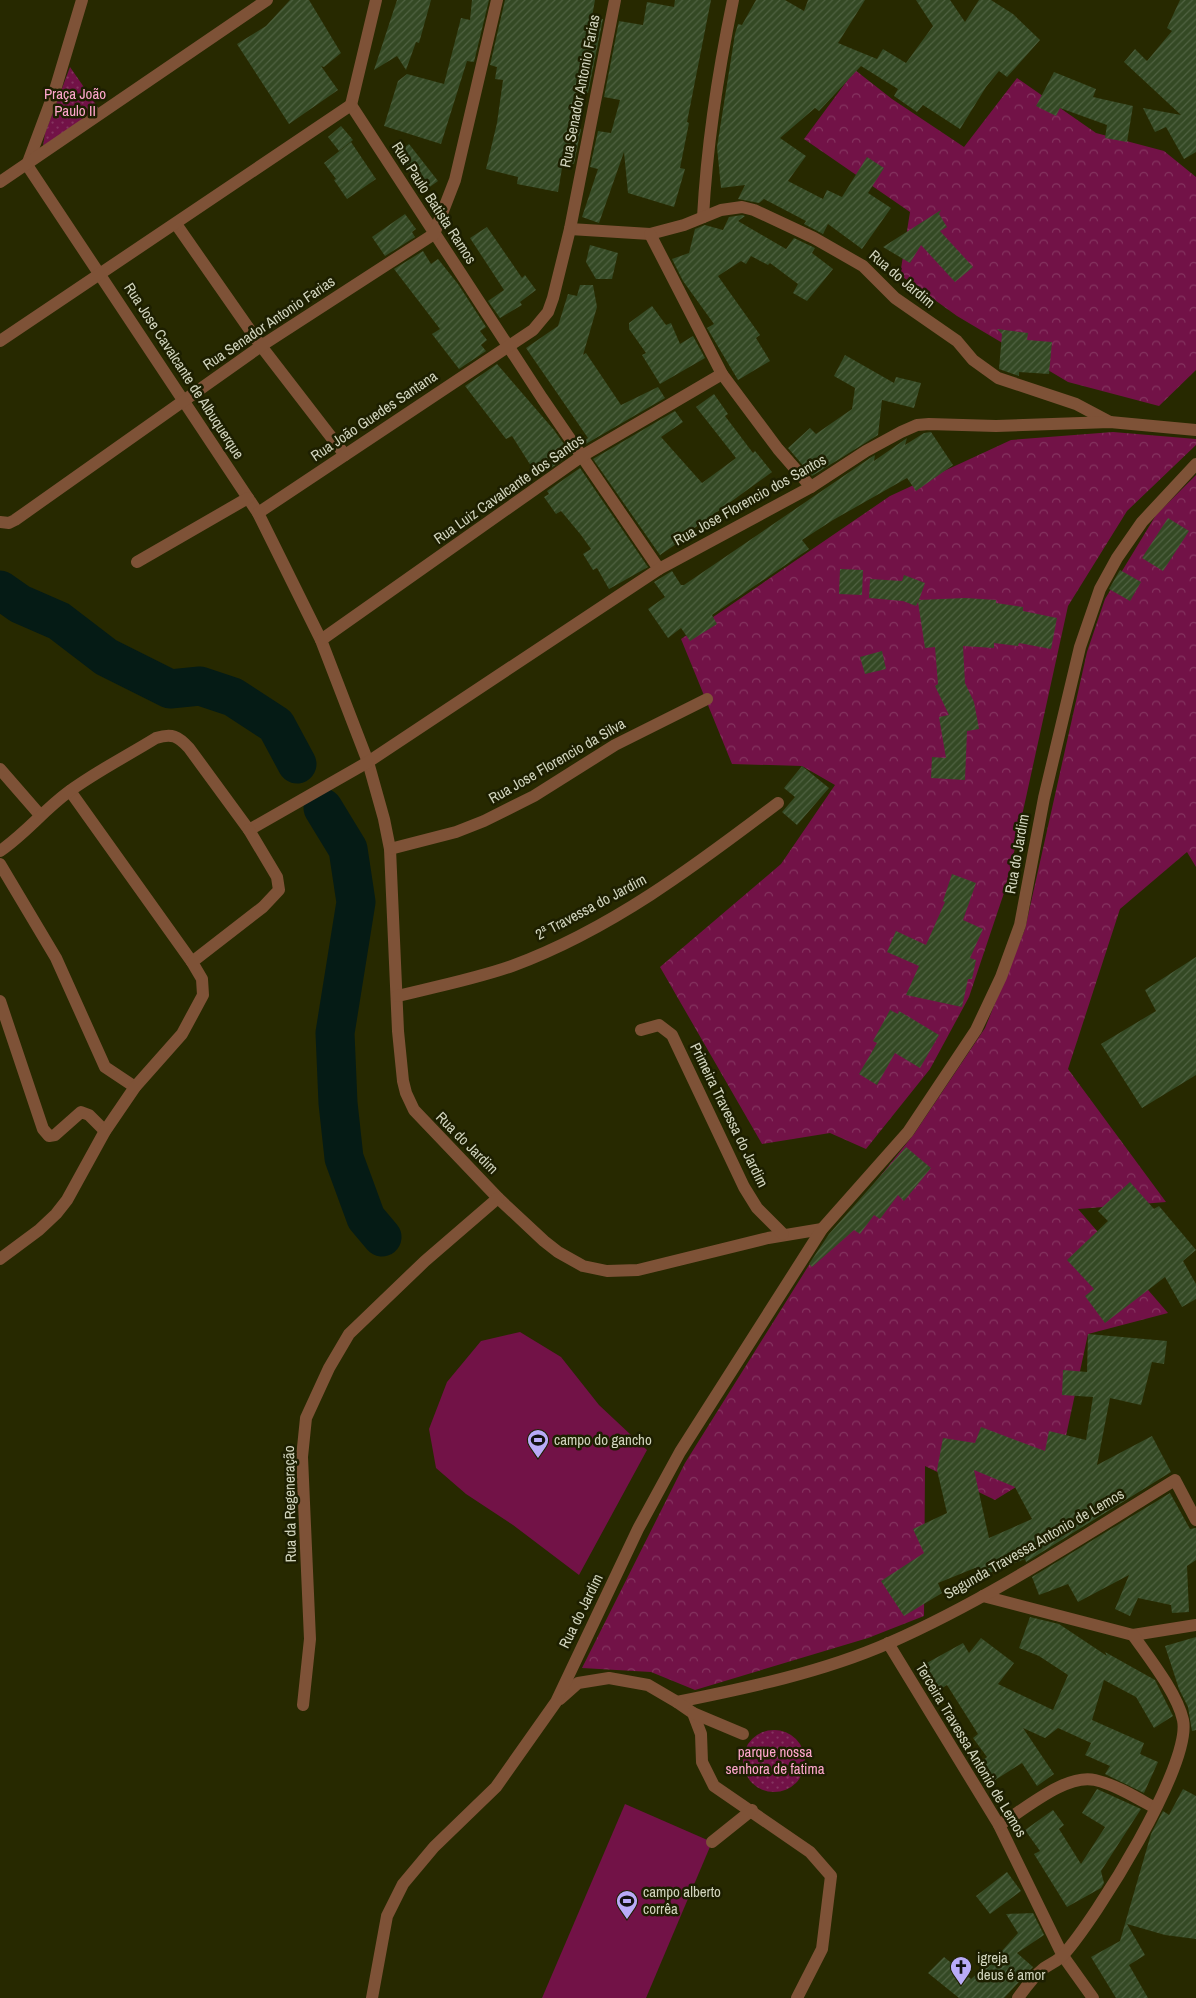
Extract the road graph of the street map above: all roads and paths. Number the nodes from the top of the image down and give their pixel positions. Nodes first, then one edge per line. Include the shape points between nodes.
1 (82, 0) edge
2 (267, 0) edge
3 (376, 0) edge
4 (497, 0) edge
5 (615, 0) edge
6 (733, 0) edge
7 (351, 105) junction
8 (27, 165) junction
9 (0, 182) edge
10 (703, 216) junction
11 (176, 224) junction
12 (570, 229) junction
13 (434, 234) junction
14 (650, 234) junction
15 (100, 274) junction
16 (0, 340) edge
17 (508, 345) junction
18 (261, 346) junction
19 (722, 374) junction
20 (184, 401) junction
21 (1110, 422) junction
22 (1196, 430) edge
23 (345, 455) junction
24 (582, 456) junction
25 (1196, 464) edge
26 (811, 486) junction
27 (248, 498) junction
28 (258, 513) junction
29 (0, 522) edge
30 (137, 562) dead end
31 (659, 569) junction
32 (321, 640) junction
33 (707, 699) dead end
34 (368, 762) junction
35 (0, 769) edge
36 (70, 791) junction
37 (778, 803) dead end
38 (40, 814) junction
39 (249, 830) junction
40 (390, 849) junction
41 (0, 851) edge
42 (0, 864) edge
43 (192, 962) junction
44 (397, 996) junction
45 (0, 1001) edge
46 (641, 1030) dead end
47 (135, 1087) junction
48 (105, 1131) junction
49 (498, 1198) junction
50 (822, 1228) junction
51 (783, 1234) junction
52 (0, 1259) edge
53 (1196, 1520) edge
54 (983, 1596) junction
55 (1196, 1625) edge
56 (1133, 1635) junction
57 (888, 1643) junction
58 (573, 1664) junction
59 (578, 1683) junction
60 (556, 1702) junction
61 (677, 1702) junction
62 (303, 1705) dead end
63 (693, 1713) junction
64 (1190, 1721) edge
65 (743, 1734) dead end
66 (1155, 1808) junction
67 (752, 1810) junction
68 (999, 1824) junction
69 (712, 1842) dead end
70 (1063, 1956) junction
71 (372, 1998) edge
72 (797, 1998) edge
73 (1018, 1998) edge
74 (1094, 1998) edge

1 - 8 street
2 - 8 street
3 - 7 street
4 - 13 street via 456,180
5 - 12 street, Rua Senador Antonio Farias
6 - 10 street via 718,70
7 - 11 street
7 - 13 street, Rua Paulo Batista Ramos
8 - 9 street
8 - 15 street, Rua Jose Cavalcante de Albuquerque
10 - 14 street, Rua do Jardim
10 - 21 street, Rua do Jardim via 742,207 814,238 863,266 895,298 957,341 973,360 998,378 1076,404
11 - 15 street
11 - 18 street
12 - 14 street, Rua do Jardim
12 - 17 street, Rua Senador Antonio Farias via 548,312 533,330
13 - 17 street, Rua Paulo Batista Ramos
13 - 18 street, Rua Senador Antonio Farias
14 - 19 street
15 - 16 street
15 - 20 street, Rua Jose Cavalcante de Albuquerque
17 - 23 street, Rua João Guedes Santana
17 - 24 street, Rua Paulo Batista Ramos
18 - 20 street, Rua Senador Antonio Farias
18 - 23 street
19 - 24 street, Rua Luiz Cavalcante dos Santos
19 - 26 street via 778,449
20 - 27 street, Rua Jose Cavalcante de Albuquerque
20 - 29 street, Rua Senador Antonio Farias via 15,520
21 - 22 street, Rua Jose Florencio dos Santos
21 - 26 street, Rua Jose Florencio dos Santos via 1047,426 917,425 866,450
23 - 28 street, Rua João Guedes Santana
24 - 31 street, Rua Paulo Batista Ramos
24 - 32 street, Rua Luiz Cavalcante dos Santos
25 - 50 street, Rua do Jardim via 1142,522 1100,589 1080,647 1044,798 1020,924 1001,977 976,1030 908,1132
26 - 31 street, Rua Jose Florencio dos Santos
27 - 28 street, Rua Jose Cavalcante de Albuquerque
27 - 30 street
28 - 32 street, Rua Jose Cavalcante de Albuquerque
31 - 34 street, Rua Jose Florencio dos Santos
32 - 34 street, Rua Jose Cavalcante de Albuquerque
33 - 40 street, Rua Jose Florencio da Silva via 615,745 534,796 484,822
34 - 39 street, Rua Jose Florencio dos Santos
34 - 40 street, Rua do Jardim
35 - 38 street
36 - 38 street
36 - 39 street via 156,738 171,734 189,748
36 - 43 street
37 - 44 street, 2ª Travessa do Jardim via 697,865 588,931 512,966
38 - 41 street via 20,836
39 - 43 street via 277,877 278,890 263,907
40 - 44 street, Rua do Jardim
42 - 47 street via 56,958 105,1067
43 - 47 street via 204,988 196,1012 182,1034
44 - 49 street, Rua do Jardim via 403,1081 414,1110
45 - 48 street via 43,1129 49,1136 55,1135 82,1112
46 - 51 street, Primeira Travessa do Jardim via 659,1024 672,1035 744,1187 757,1208
47 - 48 street
48 - 52 street via 56,1214
49 - 51 street, Rua do Jardim via 558,1252 583,1266 607,1271 638,1270
49 - 62 street, Rua da Regeneração via 425,1261 349,1334 306,1418 302,1457 310,1639
50 - 51 street, Rua do Jardim
50 - 58 street, Rua do Jardim via 680,1452 638,1529
53 - 54 street, Segunda Travessa Antonio de Lemos via 1175,1480
54 - 56 street
54 - 57 street, Segunda Travessa Antonio de Lemos
55 - 56 street
56 - 64 street
57 - 61 street, Segunda Travessa Antonio de Lemos via 792,1676
57 - 68 street, Terceira Travessa Antonio de Lemos
58 - 59 street
58 - 60 street, Rua do Jardim
59 - 60 street
59 - 61 street via 609,1678 648,1685
60 - 71 street, Rua do Jardim via 496,1787 434,1847 403,1884 387,1916
61 - 63 street
63 - 65 street
63 - 67 street via 701,1734 702,1762 714,1786
64 - 66 street via 1174,1769
66 - 68 street via 1096,1780 1085,1779 1070,1782
66 - 70 street via 1131,1856
67 - 69 street
67 - 72 street via 810,1852 831,1876 822,1949
68 - 70 street, Terceira Travessa Antonio de Lemos
70 - 73 street via 1042,1970
70 - 74 street, Terceira Travessa Antonio de Lemos

